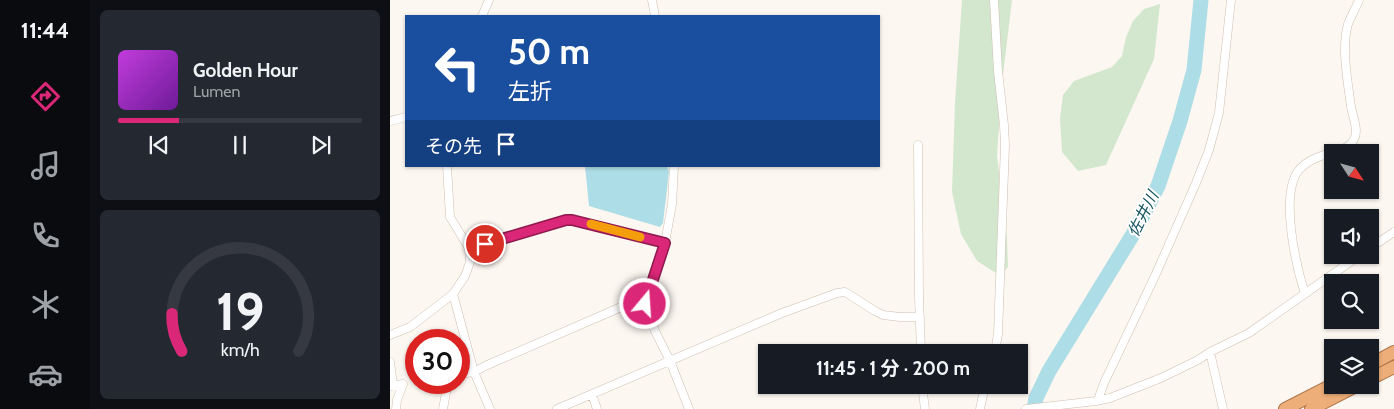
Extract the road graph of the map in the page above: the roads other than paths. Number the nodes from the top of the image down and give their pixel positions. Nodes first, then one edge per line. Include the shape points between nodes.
1 (489, 0) edge
2 (652, 0) edge
3 (994, 0) edge
4 (1231, 0) edge
5 (1359, 0) edge
6 (482, 15) edge
7 (655, 15) edge
8 (405, 118) edge
9 (390, 120) edge
10 (918, 145) dead end
11 (447, 167) edge
12 (674, 167) edge
13 (1394, 232) edge
14 (1379, 242) edge
15 (665, 243) junction
16 (469, 248) junction
17 (1347, 264) edge
18 (453, 294) junction
19 (1305, 294) junction
20 (645, 304) junction
21 (920, 317) junction
22 (390, 335) edge
23 (921, 344) edge
24 (996, 344) edge
25 (1210, 352) junction
26 (1394, 352) edge
27 (670, 360) junction
28 (1379, 360) edge
29 (390, 362) edge
30 (1394, 367) edge
31 (474, 372) junction
32 (470, 373) edge
33 (1379, 374) edge
34 (391, 386) edge
35 (1324, 389) edge
36 (446, 394) edge
37 (592, 394) junction
38 (923, 394) edge
39 (983, 394) edge
40 (1340, 394) edge
41 (1098, 400) junction
42 (396, 409) edge
43 (443, 409) edge
44 (490, 409) edge
45 (557, 409) edge
46 (597, 409) edge
47 (689, 409) edge
48 (925, 409) edge
49 (980, 409) edge
50 (1026, 409) edge
51 (1223, 409) edge
52 (1286, 409) edge
53 (1311, 409) edge

1 - 6 street
2 - 7 street
3 - 24 street via 1005,145
4 - 41 street via 1221,104 1209,150
5 - 19 street via 1348,25 1345,46 1354,140 1348,146 1304,165 1298,170 1291,190 1292,234
8 - 9 street
10 - 21 street
11 - 16 street via 450,216
12 - 15 street
13 - 14 street
15 - 16 street via 566,220
15 - 20 street
16 - 18 street via 470,262
17 - 19 street
18 - 22 street via 410,327
18 - 31 street
19 - 25 street via 1249,333
20 - 27 street
20 - 31 street via 635,302
21 - 23 street
21 - 27 street via 882,314 845,292 837,293
25 - 41 street via 1148,384
25 - 51 street
26 - 28 highway
27 - 37 street
27 - 47 street
29 - 34 street
30 - 33 highway
31 - 32 street
31 - 44 street
34 - 42 street via 403,384
35 - 52 highway
36 - 43 street
37 - 45 street
37 - 46 street
38 - 48 street
39 - 49 street
40 - 53 highway
41 - 50 street

